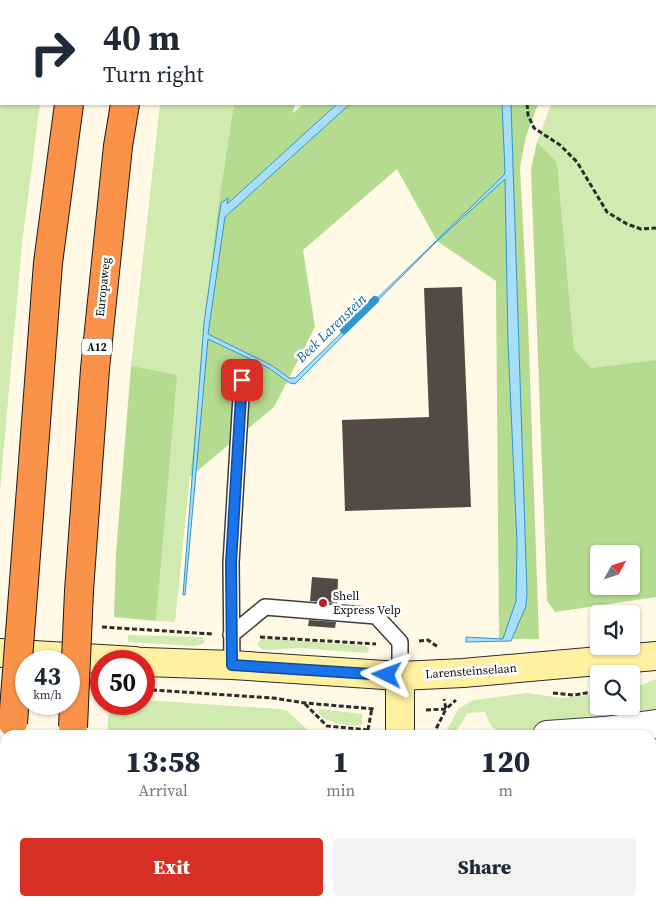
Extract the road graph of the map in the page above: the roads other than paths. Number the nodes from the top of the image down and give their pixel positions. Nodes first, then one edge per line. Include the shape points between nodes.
1 (69, 105) edge
2 (125, 105) edge
3 (242, 380) dead end
4 (231, 635) junction
5 (0, 653) edge
6 (656, 656) edge
7 (90, 658) edge
8 (155, 662) edge
9 (232, 665) junction
10 (400, 676) junction
11 (656, 724) edge
12 (13, 729) edge
13 (73, 730) edge
14 (400, 730) edge
15 (611, 730) edge

1 - 12 highway, bridge via 48,263
2 - 13 highway, Europaweg / A12, bridge via 94,369
3 - 4 lane via 231,563
4 - 9 lane
4 - 10 lane via 265,607 376,616 400,642
5 - 7 main road
6 - 10 main road, Larensteinselaan
8 - 9 main road, Larensteinselaan
9 - 10 main road, Larensteinselaan
10 - 14 main road
11 - 15 street

